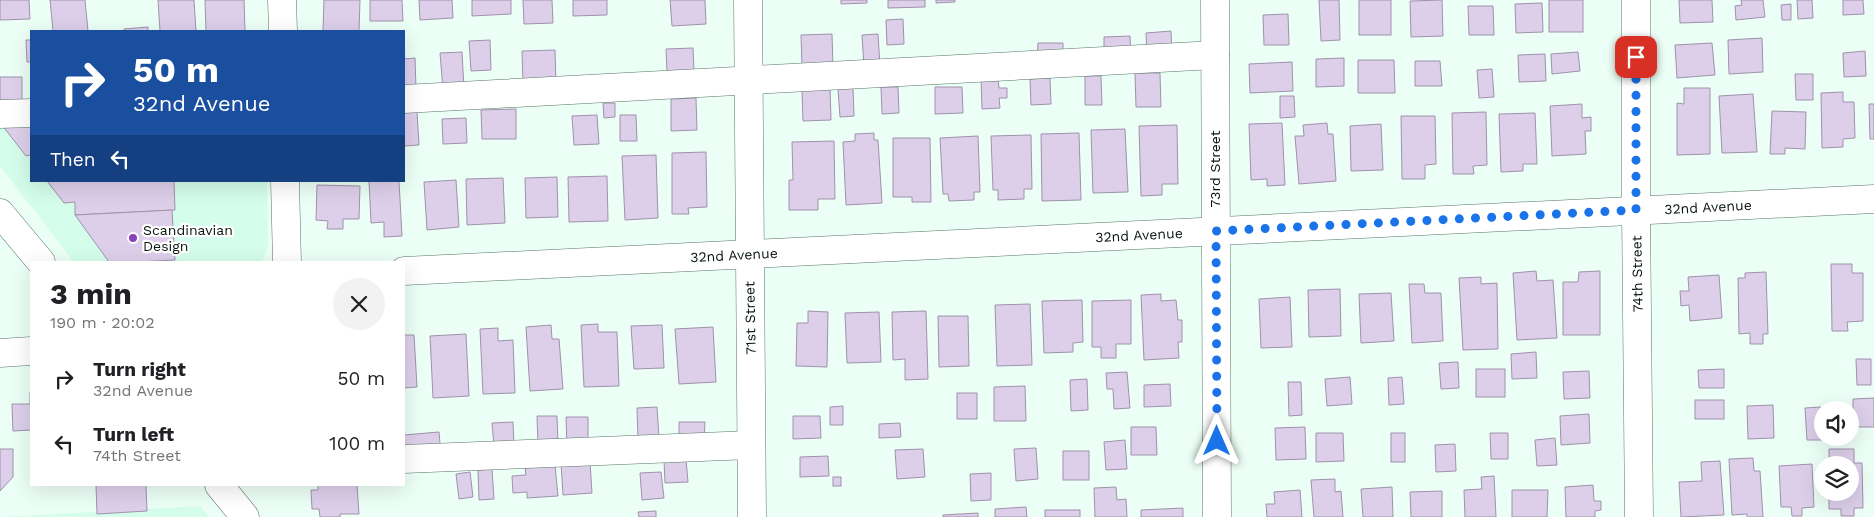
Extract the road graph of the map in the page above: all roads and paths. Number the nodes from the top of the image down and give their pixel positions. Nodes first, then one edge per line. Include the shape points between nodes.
1 (282, 0) edge
2 (748, 0) edge
3 (1215, 0) edge
4 (1636, 0) edge
5 (283, 30) edge
6 (1215, 55) junction
7 (749, 79) junction
8 (405, 99) edge
9 (30, 113) edge
10 (0, 114) edge
11 (286, 182) edge
12 (1874, 199) edge
13 (1636, 210) junction
14 (0, 213) edge
15 (1216, 231) junction
16 (750, 254) junction
17 (40, 261) edge
18 (287, 261) edge
19 (405, 270) edge
20 (30, 351) edge
21 (0, 353) edge
22 (751, 446) junction
23 (405, 459) edge
24 (220, 486) edge
25 (244, 517) edge
26 (752, 517) edge
27 (1217, 517) edge
28 (1639, 517) edge

1 - 5 street
2 - 7 street, 71st Street
3 - 6 street, 73rd Street
4 - 13 street, 74th Street
6 - 7 street
6 - 15 street, 73rd Street
7 - 8 street
7 - 16 street, 71st Street
9 - 10 street
11 - 18 street
12 - 13 street, 32nd Avenue
13 - 15 street, 32nd Avenue
13 - 28 street, 74th Street
14 - 17 street
15 - 16 street, 32nd Avenue
15 - 27 street, 73rd Street
16 - 19 street, 32nd Avenue
16 - 22 street, 71st Street
20 - 21 street
22 - 23 street
22 - 26 street, 71st Street
24 - 25 street

